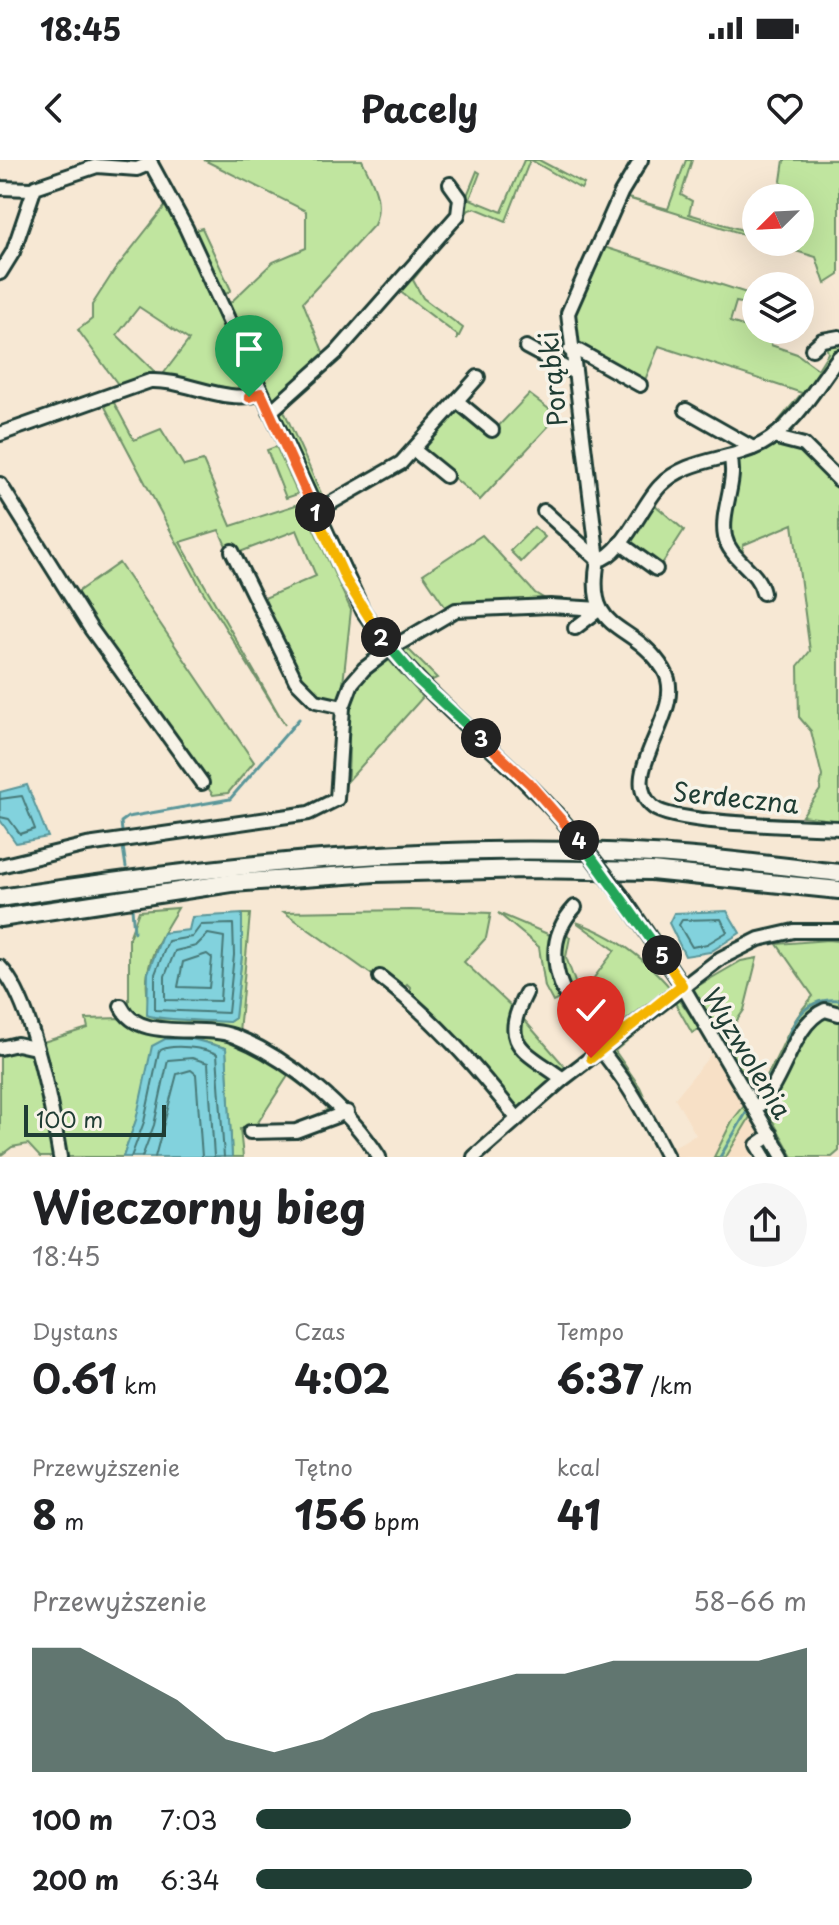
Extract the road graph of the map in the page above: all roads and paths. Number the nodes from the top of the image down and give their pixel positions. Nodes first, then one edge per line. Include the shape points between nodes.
1 (641, 160) edge
2 (155, 164) edge
3 (450, 184) dead end
4 (0, 188) edge
5 (32, 189) junction
6 (0, 273) edge
7 (839, 337) edge
8 (526, 347) dead end
9 (812, 349) dead end
10 (570, 350) junction
11 (839, 357) edge
12 (573, 372) junction
13 (478, 377) dead end
14 (640, 385) dead end
15 (261, 393) junction
16 (457, 401) junction
17 (686, 410) dead end
18 (270, 412) junction
19 (492, 430) dead end
20 (0, 434) edge
21 (773, 437) junction
22 (753, 448) junction
23 (414, 450) junction
24 (730, 456) junction
25 (446, 476) dead end
26 (839, 480) edge
27 (0, 484) edge
28 (544, 511) dead end
29 (315, 512) junction
30 (620, 543) junction
31 (232, 551) dead end
32 (598, 560) junction
33 (656, 569) dead end
34 (763, 593) dead end
35 (600, 609) junction
36 (575, 628) dead end
37 (390, 649) junction
38 (343, 707) junction
39 (202, 783) dead end
40 (839, 828) edge
41 (0, 866) edge
42 (839, 873) edge
43 (839, 890) edge
44 (0, 898) edge
45 (575, 907) dead end
46 (0, 918) edge
47 (839, 931) edge
48 (0, 967) edge
49 (380, 977) dead end
50 (682, 985) junction
51 (526, 993) dead end
52 (121, 1006) dead end
53 (839, 1014) edge
54 (0, 1048) edge
55 (35, 1048) junction
56 (601, 1050) junction
57 (563, 1079) junction
58 (755, 1109) junction
59 (347, 1112) junction
60 (517, 1118) junction
61 (250, 1132) dead end
62 (771, 1135) junction
63 (480, 1155) edge
64 (60, 1157) edge
65 (379, 1157) edge
66 (667, 1157) edge
67 (764, 1157) edge
68 (783, 1157) edge

1 - 10 street, Porąbki via 572,300 567,320
2 - 5 street, Wyzwolenia via 137,169 97,166
2 - 15 street, Wyzwolenia
3 - 18 street via 460,198 458,215 337,352
4 - 5 street
5 - 6 street via 13,252
7 - 9 street via 822,340
8 - 12 street
10 - 12 street, Porąbki
10 - 14 street
11 - 21 street
12 - 32 street, Porąbki
13 - 16 street
15 - 18 street, Wyzwolenia
15 - 20 street via 243,397 150,381
16 - 19 street
16 - 23 street
17 - 22 street
18 - 29 street, Wyzwolenia
21 - 22 street
21 - 26 street via 804,445
22 - 24 street
23 - 25 street
23 - 29 street via 396,466
24 - 30 street via 665,481
24 - 34 street via 725,539
27 - 39 street via 91,629
28 - 32 street
29 - 37 street, Wyzwolenia via 351,589
30 - 32 street
30 - 33 street
31 - 38 street via 296,681 316,701
32 - 35 street, Porąbki via 593,587
35 - 36 street
35 - 37 street via 456,610
35 - 40 street, Serdeczna via 653,657 668,682 668,702 644,766 643,788 655,809 683,818
37 - 38 street via 352,683
37 - 50 street, Wyzwolenia, bridge via 529,783 573,833
38 - 41 street via 337,799 309,813 87,845
42 - 44 highway via 652,854 419,855 230,866
43 - 46 highway via 651,871 375,873 231,883
45 - 56 street via 561,930 555,968 562,991
47 - 50 street via 794,931 759,939
48 - 55 street via 17,992
49 - 60 street via 426,1014
50 - 56 street
50 - 58 street, Wyzwolenia via 744,1099
51 - 57 street via 513,1018 513,1035
52 - 59 street via 126,1016 144,1027 201,1028 234,1036
53 - 58 street via 825,1010 811,1021
54 - 55 street
55 - 64 street
56 - 57 street
56 - 66 street via 635,1097
57 - 60 street
58 - 62 street, Wyzwolenia
59 - 61 street via 296,1131
59 - 65 street
60 - 63 street
62 - 67 street via 757,1145
62 - 68 street, Wyzwolenia

